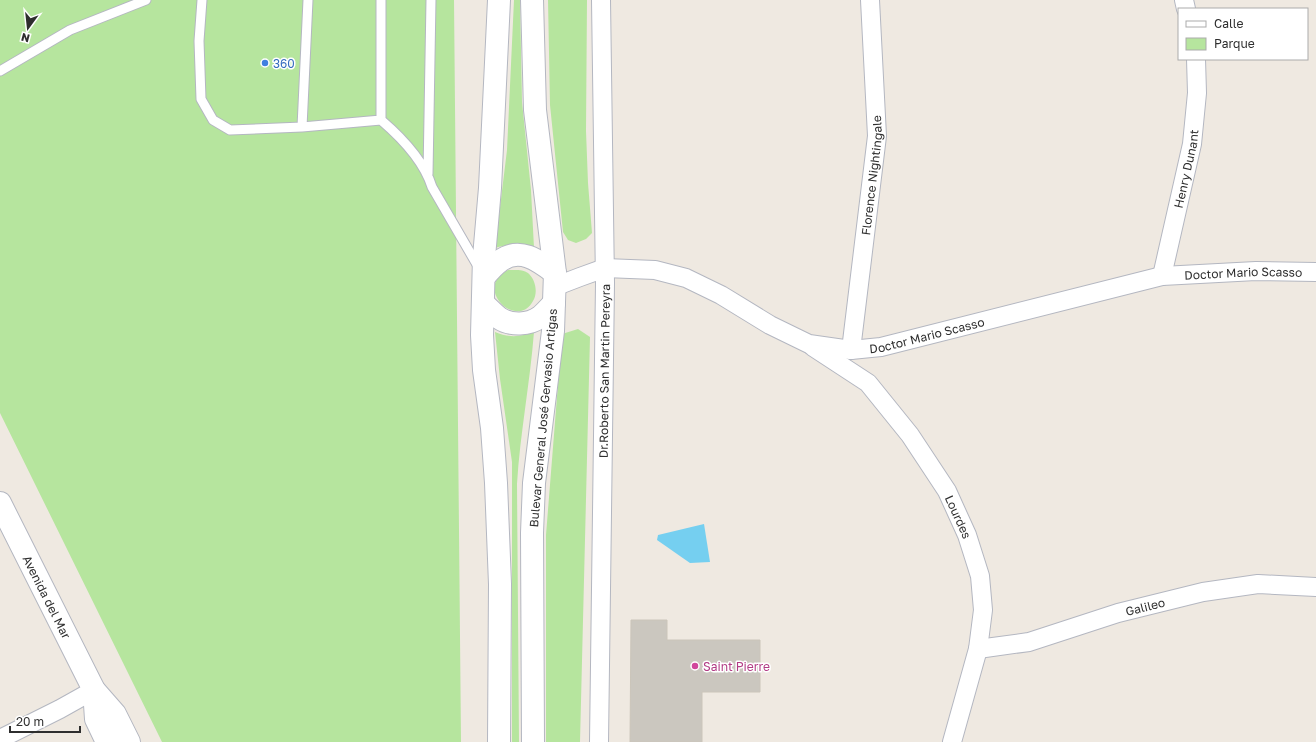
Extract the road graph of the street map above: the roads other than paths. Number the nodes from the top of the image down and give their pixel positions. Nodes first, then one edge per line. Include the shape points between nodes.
1 (146, 0) edge
2 (202, 0) edge
3 (308, 0) edge
4 (381, 0) edge
5 (431, 0) edge
6 (499, 0) edge
7 (532, 0) edge
8 (601, 0) edge
9 (870, 0) edge
10 (1196, 60) edge
11 (0, 71) edge
12 (381, 120) junction
13 (302, 127) junction
14 (428, 174) junction
15 (605, 268) junction
16 (1316, 272) edge
17 (1162, 276) junction
18 (484, 277) junction
19 (554, 288) junction
20 (483, 303) junction
21 (809, 344) junction
22 (851, 350) junction
23 (0, 503) edge
24 (1316, 587) edge
25 (978, 649) junction
26 (94, 690) junction
27 (0, 739) edge
28 (107, 742) edge
29 (129, 742) edge
30 (499, 742) edge
31 (533, 742) edge
32 (599, 742) edge
33 (952, 742) edge

1 - 11 lane via 70,30
2 - 13 lane via 199,41 201,99 213,120 230,130
3 - 13 lane
4 - 12 lane
5 - 14 lane
6 - 18 main road
7 - 19 main road, Bulevar General José Gervasio Artigas via 535,110
8 - 15 street, Dr.Roberto San Martin Pereyra
9 - 22 street, Florence Nightingale via 877,136
10 - 17 street, Henry Dunant via 1197,93 1192,144
12 - 13 lane
12 - 14 lane via 398,135
14 - 18 lane via 432,187
15 - 19 street, Doctor Mario Scasso
15 - 21 street, Doctor Mario Scasso via 655,270 686,278
15 - 32 street, Dr.Roberto San Martin Pereyra
16 - 17 street, Doctor Mario Scasso via 1256,271
17 - 22 street, Doctor Mario Scasso via 881,347
18 - 19 main road via 500,260 523,255 535,258
18 - 20 main road
19 - 20 main road via 541,316 532,322 510,323
19 - 31 main road, Bulevar General José Gervasio Artigas via 553,331 534,483
20 - 30 main road via 484,370 492,428 500,584
21 - 22 street, Doctor Mario Scasso
21 - 25 street, Lourdes via 868,383 910,435 947,490 967,534 980,576 983,610
23 - 26 main road, Avenida del Mar
24 - 25 street, Galileo via 1258,584 1203,592 1118,613 1029,642
25 - 33 street, Lourdes
26 - 27 street
26 - 28 main road, Avenida del Mar via 96,719
26 - 29 main road, Avenida del Mar via 115,714

